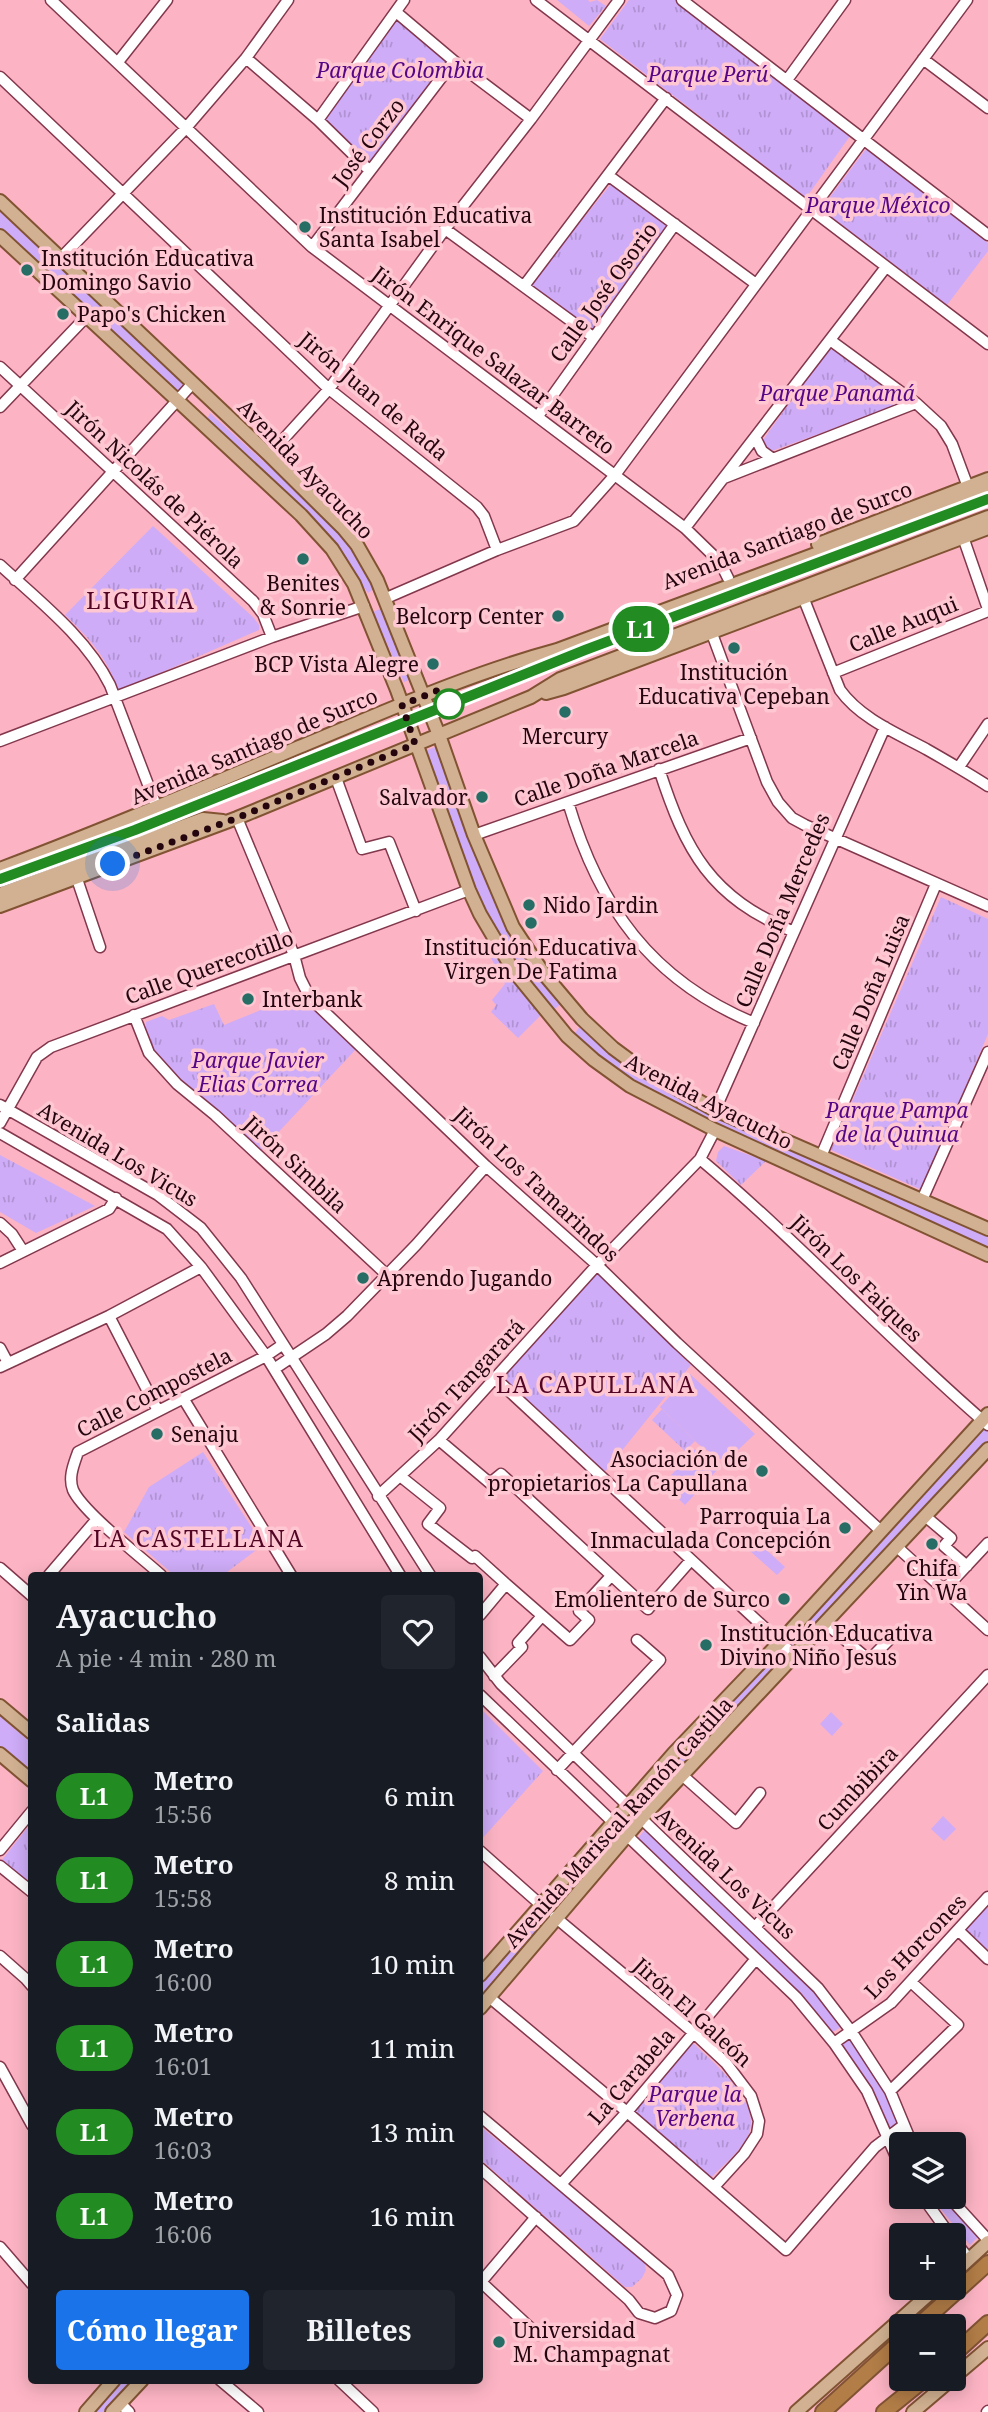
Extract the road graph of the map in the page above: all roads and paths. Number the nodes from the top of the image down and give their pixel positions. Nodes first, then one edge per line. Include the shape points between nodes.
1 (51, 0) edge
2 (167, 0) edge
3 (288, 0) edge
4 (404, 0) edge
5 (536, 0) edge
6 (619, 0) edge
7 (682, 0) edge
8 (844, 0) edge
9 (967, 0) edge
10 (396, 12) junction
11 (590, 39) junction
12 (246, 58) junction
13 (923, 59) junction
14 (454, 61) junction
15 (118, 62) junction
16 (0, 77) edge
17 (787, 80) junction
18 (666, 98) junction
19 (988, 108) edge
20 (531, 119) junction
21 (318, 120) junction
22 (186, 129) junction
23 (863, 139) junction
24 (370, 172) junction
25 (609, 176) junction
26 (122, 193) junction
27 (0, 201) edge
28 (811, 210) junction
29 (676, 224) junction
30 (445, 229) junction
31 (988, 235) edge
32 (0, 236) edge
33 (312, 247) junction
34 (61, 258) junction
35 (886, 267) junction
36 (757, 284) junction
37 (524, 286) junction
38 (390, 304) junction
39 (86, 317) junction
40 (593, 337) junction
41 (830, 340) junction
42 (988, 344) edge
43 (0, 367) edge
44 (193, 383) junction
45 (20, 385) junction
46 (329, 389) junction
47 (176, 402) junction
48 (916, 404) junction
49 (0, 407) edge
50 (538, 416) junction
51 (755, 437) junction
52 (269, 455) junction
53 (773, 459) junction
54 (113, 471) junction
55 (615, 475) junction
56 (723, 479) junction
57 (988, 479) edge
58 (968, 487) junction
59 (988, 490) edge
60 (988, 517) edge
61 (685, 528) junction
62 (988, 528) edge
63 (962, 537) junction
64 (827, 540) junction
65 (850, 541) junction
66 (497, 550) junction
67 (0, 565) edge
68 (728, 578) junction
69 (15, 580) junction
70 (803, 597) junction
71 (384, 599) junction
72 (364, 606) junction
73 (988, 610) edge
74 (711, 631) junction
75 (272, 637) junction
76 (523, 659) junction
77 (833, 673) junction
78 (423, 696) junction
79 (531, 697) junction
80 (115, 698) junction
81 (402, 705) junction
82 (988, 724) edge
83 (885, 727) junction
84 (439, 735) junction
85 (751, 738) junction
86 (0, 741) edge
87 (415, 744) junction
88 (959, 767) junction
89 (659, 769) junction
90 (336, 778) junction
91 (988, 786) edge
92 (568, 802) junction
93 (157, 808) junction
94 (232, 820) junction
95 (101, 831) junction
96 (474, 835) junction
97 (834, 839) junction
98 (0, 869) edge
99 (74, 872) junction
100 (936, 884) junction
101 (469, 890) junction
102 (0, 894) edge
103 (0, 906) edge
104 (988, 906) edge
105 (416, 911) junction
106 (794, 932) junction
107 (100, 947) dead end
108 (294, 956) junction
109 (568, 1003) junction
110 (134, 1015) junction
111 (552, 1018) junction
112 (582, 1019) junction
113 (754, 1023) junction
114 (567, 1035) junction
115 (988, 1052) edge
116 (4, 1108) edge
117 (715, 1110) junction
118 (0, 1124) edge
119 (715, 1130) junction
120 (0, 1133) edge
121 (822, 1154) junction
122 (699, 1159) junction
123 (486, 1166) junction
124 (116, 1198) junction
125 (922, 1200) junction
126 (0, 1223) edge
127 (988, 1229) edge
128 (23, 1251) junction
129 (988, 1255) edge
130 (0, 1263) edge
131 (597, 1265) junction
132 (201, 1267) junction
133 (386, 1274) junction
134 (109, 1315) junction
135 (282, 1345) junction
136 (0, 1348) edge
137 (266, 1356) junction
138 (290, 1357) junction
139 (4, 1365) edge
140 (274, 1369) junction
141 (495, 1378) junction
142 (183, 1398) junction
143 (158, 1410) junction
144 (986, 1420) edge
145 (439, 1440) junction
146 (988, 1449) edge
147 (400, 1476) junction
148 (378, 1496) junction
149 (925, 1516) junction
150 (97, 1519) junction
151 (881, 1531) junction
152 (988, 1543) edge
153 (896, 1546) junction
154 (691, 1560) junction
155 (967, 1566) junction
156 (0, 1569) edge
157 (52, 1572) edge
158 (158, 1572) edge
159 (290, 1572) edge
160 (398, 1572) edge
161 (428, 1572) edge
162 (611, 1576) junction
163 (506, 1584) junction
164 (945, 1590) junction
165 (28, 1593) edge
166 (483, 1611) edge
167 (542, 1616) junction
168 (825, 1623) junction
169 (988, 1630) edge
170 (890, 1639) dead end
171 (637, 1640) dead end
172 (780, 1642) junction
173 (795, 1656) junction
174 (483, 1661) edge
175 (988, 1675) edge
176 (494, 1676) junction
177 (483, 1698) edge
178 (0, 1706) edge
179 (28, 1730) edge
180 (572, 1753) junction
181 (0, 1754) edge
182 (557, 1770) junction
183 (682, 1775) junction
184 (28, 1778) edge
185 (760, 1793) dead end
186 (627, 1806) junction
187 (28, 1816) edge
188 (641, 1819) junction
189 (612, 1823) junction
190 (626, 1837) junction
191 (0, 1850) edge
192 (483, 1854) edge
193 (0, 1866) edge
194 (28, 1889) edge
195 (988, 1897) edge
196 (541, 1905) junction
197 (555, 1917) junction
198 (755, 1927) junction
199 (958, 1930) junction
200 (0, 1956) edge
201 (988, 1959) edge
202 (755, 1961) junction
203 (483, 1972) edge
204 (28, 1981) edge
205 (911, 1982) junction
206 (489, 1997) junction
207 (483, 2004) edge
208 (851, 2031) junction
209 (694, 2033) junction
210 (834, 2043) junction
211 (0, 2067) edge
212 (890, 2091) junction
213 (627, 2112) junction
214 (28, 2117) edge
215 (483, 2118) edge
216 (904, 2125) junction
217 (907, 2132) edge
218 (888, 2137) junction
219 (483, 2171) edge
220 (562, 2183) junction
221 (714, 2187) junction
222 (960, 2209) edge
223 (536, 2217) junction
224 (988, 2241) edge
225 (0, 2247) edge
226 (966, 2255) edge
227 (969, 2259) junction
228 (966, 2262) edge
229 (988, 2263) edge
230 (28, 2279) edge
231 (483, 2280) edge
232 (483, 2284) edge
233 (922, 2300) edge
234 (931, 2314) edge
235 (988, 2323) edge
236 (538, 2335) dead end
237 (966, 2343) edge
238 (988, 2348) edge
239 (889, 2352) edge
240 (966, 2367) edge
241 (110, 2384) edge
242 (139, 2384) edge
243 (224, 2384) edge
244 (343, 2384) edge
245 (911, 2391) edge
246 (917, 2391) edge
247 (938, 2391) edge
248 (120, 2409) edge
249 (86, 2412) edge
250 (258, 2412) edge
251 (373, 2412) edge
252 (796, 2412) edge
253 (823, 2412) edge
254 (884, 2412) edge
255 (900, 2412) edge
256 (913, 2412) edge

1 - 15 street, Jirón Enrique Salazar Barreto
2 - 15 street
3 - 12 street
4 - 10 street
5 - 11 street
6 - 11 street
7 - 17 street
8 - 17 street
9 - 13 street
10 - 14 street
10 - 21 street
11 - 18 street
11 - 20 street
12 - 21 street
12 - 22 street
13 - 19 street
13 - 23 street
14 - 20 street
14 - 24 street, José Corzo
15 - 22 street, Jirón Enrique Salazar Barreto
16 - 26 street, Jirón Juan de Rada
17 - 23 street
18 - 25 street
18 - 28 street
20 - 30 street
21 - 24 street
22 - 26 street
22 - 33 street, Jirón Enrique Salazar Barreto
23 - 28 street
23 - 31 street
24 - 33 street, José Corzo
25 - 29 street
25 - 37 street
26 - 34 street
26 - 46 street, Jirón Juan de Rada
27 - 34 main road, Avenida Ayacucho
28 - 35 street
28 - 36 street
29 - 36 street
29 - 40 street, Calle José Osorio
30 - 37 street
30 - 38 street
32 - 39 main road, Avenida Ayacucho
33 - 38 street, Jirón Enrique Salazar Barreto
34 - 44 main road, Avenida Ayacucho
35 - 41 street
35 - 42 street
36 - 55 street
37 - 40 street
38 - 46 street
38 - 50 street, Jirón Enrique Salazar Barreto
39 - 45 street
39 - 47 main road, Avenida Ayacucho
40 - 50 street, Calle José Osorio
41 - 48 street
41 - 51 street
43 - 45 street, Jirón Nicolás de Piérola
44 - 47 street
44 - 52 main road, Avenida Ayacucho
45 - 49 street
45 - 54 street, Jirón Nicolás de Piérola
46 - 52 street
46 - 66 street, Jirón Juan de Rada via 469,499 484,516
47 - 54 street
47 - 72 main road, Avenida Ayacucho via 317,532 346,569
48 - 53 street
48 - 58 street via 941,426
50 - 55 street, Jirón Enrique Salazar Barreto
51 - 53 street
51 - 56 street
52 - 71 main road, Avenida Ayacucho via 343,528 368,561
53 - 56 street
54 - 69 street
54 - 75 street, Jirón Nicolás de Piérola via 253,601
55 - 61 street, Jirón Enrique Salazar Barreto
55 - 66 street via 574,522
56 - 61 street
57 - 58 main road, Avenida Santiago de Surco
58 - 64 main road, Avenida Santiago de Surco
59 - 65 main road, Avenida Santiago de Surco
60 - 79 main road via 560,679
61 - 68 street, Jirón Enrique Salazar Barreto via 720,562
62 - 63 main road
63 - 70 main road
63 - 73 street
64 - 65 main road
64 - 68 main road, Avenida Santiago de Surco
65 - 76 main road, Avenida Santiago de Surco
66 - 71 street
67 - 69 street
68 - 76 main road, Avenida Santiago de Surco via 555,642
69 - 80 street via 87,649
70 - 74 main road
70 - 77 street
71 - 78 main road, Avenida Ayacucho
72 - 75 street
72 - 81 main road, Avenida Ayacucho
73 - 77 street, Calle Auqui
74 - 79 main road
74 - 85 street
75 - 80 street
76 - 78 main road, Avenida Santiago de Surco
77 - 83 street via 848,702
78 - 81 main road, Avenida Santiago de Surco
78 - 84 main road, Avenida Ayacucho
79 - 84 main road
80 - 86 street
80 - 93 street
81 - 87 main road, Avenida Ayacucho
81 - 93 main road, Avenida Santiago de Surco
82 - 88 street
83 - 88 street
83 - 97 street, Calle Doña Mercedes
84 - 87 main road
84 - 96 main road, Avenida Ayacucho
85 - 89 street, Calle Doña Marcela
85 - 97 street via 778,802 792,818
87 - 90 main road
87 - 101 main road, Avenida Ayacucho
88 - 91 street
89 - 92 street, Calle Doña Marcela
89 - 106 street via 684,838 709,875 743,906
90 - 94 main road
90 - 105 street via 362,849 388,842
92 - 96 street, Calle Doña Marcela
92 - 113 street via 597,881 637,939 702,998
93 - 95 main road, Avenida Santiago de Surco
94 - 99 main road
94 - 108 street, Jirón Los Tamarindos
95 - 98 main road, Avenida Santiago de Surco
95 - 99 main road
96 - 109 main road, Avenida Ayacucho via 513,927
97 - 100 street
97 - 106 street, Calle Doña Mercedes
99 - 102 main road
99 - 103 main road
99 - 107 street
100 - 104 street
100 - 121 street, Calle Doña Luisa
101 - 105 street, Calle Querecotillo
101 - 111 main road, Avenida Ayacucho via 499,948
105 - 108 street, Calle Querecotillo
106 - 113 street, Calle Doña Mercedes
108 - 110 street, Calle Querecotillo
108 - 123 street, Jirón Los Tamarindos via 310,998
109 - 111 main road
109 - 112 main road, Avenida Ayacucho
110 - 116 street, Calle Querecotillo via 51,1047 37,1057
110 - 133 street, Jirón Simbila via 149,1054 177,1084
111 - 114 main road, Avenida Ayacucho
112 - 114 main road
112 - 117 main road, Avenida Ayacucho via 640,1068
113 - 117 street, Calle Doña Mercedes
114 - 119 main road, Avenida Ayacucho via 631,1086
115 - 125 street
116 - 118 street, Calle Querecotillo
116 - 135 street, Avenida Los Vicus via 158,1195 201,1228 241,1278
117 - 121 main road, Avenida Ayacucho
119 - 122 street, Jirón Tangarará
119 - 129 main road, Avenida Ayacucho
120 - 124 street, Avenida Los Vicus
121 - 125 main road, Avenida Ayacucho
122 - 131 street, Jirón Tangarará
122 - 144 street, Jirón Los Faiques via 743,1195 930,1374
123 - 131 street, Jirón Los Tamarindos
123 - 133 street
124 - 128 street via 108,1209
124 - 132 street, Avenida Los Vicus via 167,1229
125 - 127 main road, Avenida Ayacucho
126 - 128 street
128 - 130 street
131 - 141 street, Jirón Tangarará
131 - 151 street, Jirón Los Tamarindos
132 - 134 street
132 - 137 street, Avenida Los Vicus
133 - 138 street via 347,1316
134 - 139 street
134 - 143 street
135 - 137 street
135 - 138 street, Avenida Los Vicus
136 - 139 street
137 - 140 street, Avenida Los Vicus
137 - 142 street, Calle Compostela
138 - 140 street
138 - 148 street, Avenida Los Vicus
140 - 160 street, Avenida Los Vicus
141 - 145 street, Jirón Tangarará
141 - 154 street
142 - 143 street, Calle Compostela
142 - 159 street
143 - 150 street, Calle Compostela via 78,1452 71,1471 74,1490
144 - 151 main road, Avenida Mariscal Ramón Castilla
145 - 147 street, Jirón Tangarará
145 - 162 street via 490,1483 501,1474
146 - 149 main road, Avenida Mariscal Ramón Castilla
147 - 148 street, Jirón Tangarará
147 - 163 street via 440,1508 428,1524
148 - 161 street, Avenida Los Vicus
149 - 153 main road, Avenida Mariscal Ramón Castilla
149 - 155 street via 951,1538 944,1546
150 - 157 street
150 - 158 street
151 - 172 main road, Avenida Mariscal Ramón Castilla
152 - 155 street
153 - 164 street
153 - 168 main road, Avenida Mariscal Ramón Castilla
154 - 162 street via 648,1609
154 - 172 street
155 - 164 street
156 - 165 street
162 - 167 street via 579,1611 589,1620 570,1640
163 - 166 street
163 - 167 street
164 - 169 street
167 - 176 street via 518,1643 522,1647
168 - 170 street via 869,1660
168 - 173 main road, Avenida Mariscal Ramón Castilla
171 - 180 street via 660,1660
172 - 173 street
172 - 186 main road, Avenida Mariscal Ramón Castilla
173 - 183 main road, Avenida Mariscal Ramón Castilla
174 - 176 street, Avenida Los Vicus
175 - 198 street, Cumbibira
176 - 180 street, Avenida Los Vicus
177 - 182 street, Avenida Los Vicus
178 - 179 main road
180 - 182 street
180 - 186 street, Avenida Los Vicus
181 - 184 main road
182 - 189 street, Avenida Los Vicus
183 - 185 street via 736,1823
183 - 188 main road, Avenida Mariscal Ramón Castilla
186 - 188 street, Avenida Los Vicus
186 - 189 main road, Avenida Mariscal Ramón Castilla
187 - 191 street
188 - 190 main road, Avenida Mariscal Ramón Castilla
188 - 198 street, Avenida Los Vicus
189 - 190 street, Avenida Los Vicus
189 - 196 main road, Avenida Mariscal Ramón Castilla
190 - 197 main road, Avenida Mariscal Ramón Castilla
190 - 202 street, Avenida Los Vicus
192 - 196 street
193 - 194 street
195 - 199 street, Los Horcones
196 - 203 main road, Avenida Mariscal Ramón Castilla
197 - 206 main road, Avenida Mariscal Ramón Castilla
197 - 209 street, Jirón El Galeón
198 - 208 street, Avenida Los Vicus via 818,1988
199 - 201 street
199 - 205 street, Los Horcones
200 - 204 street
202 - 209 street, La Carabela
202 - 210 street, Avenida Los Vicus via 796,1997
205 - 208 street, Los Horcones via 891,2003
205 - 212 street via 958,2025
206 - 207 main road, Avenida Mariscal Ramón Castilla
206 - 213 street
208 - 210 street, Los Horcones
208 - 212 street, Avenida Los Vicus
209 - 213 street, La Carabela
209 - 221 street, Jirón El Galeón via 743,2083 759,2122 752,2144
210 - 218 street, Avenida Los Vicus via 867,2091
211 - 214 street
212 - 216 street, Avenida Los Vicus
213 - 220 street, La Carabela
213 - 221 street
215 - 220 street
216 - 217 street, Avenida Los Vicus
216 - 218 street
218 - 221 street via 786,2250
219 - 223 street
220 - 223 street via 668,2275 677,2295 671,2311 655,2318 639,2313
222 - 224 street
223 - 231 street
224 - 227 main road
225 - 230 street
226 - 227 street
227 - 228 main road
229 - 234 highway
232 - 236 street
233 - 252 main road
235 - 237 highway
238 - 240 main road
239 - 253 highway
241 - 249 main road
242 - 248 main road
243 - 250 street
244 - 251 street
245 - 254 highway
246 - 255 highway
247 - 256 main road

